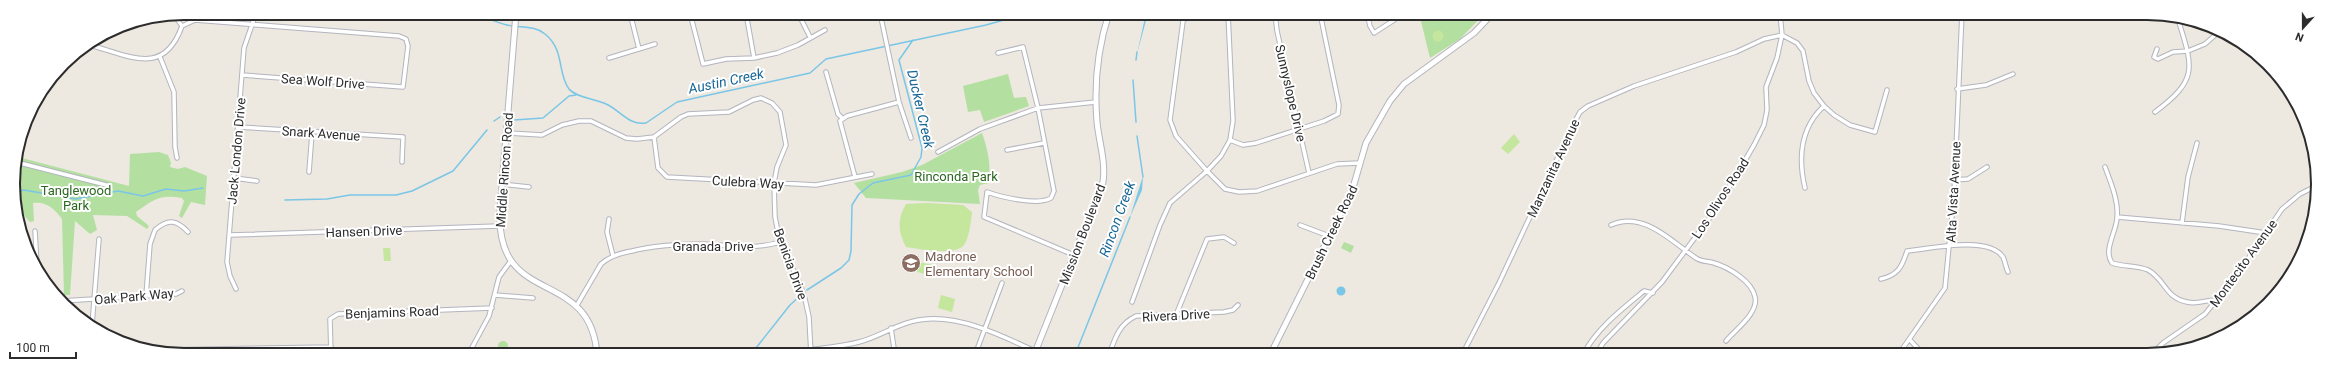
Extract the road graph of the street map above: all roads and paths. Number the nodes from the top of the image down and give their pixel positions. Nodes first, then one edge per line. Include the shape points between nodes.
1 (178, 20) edge
2 (195, 20) joint
3 (253, 20) edge
4 (515, 20) edge
5 (632, 20) edge
6 (692, 20) edge
7 (747, 20) edge
8 (802, 20) edge
9 (881, 20) edge
10 (1107, 20) edge
11 (1184, 20) edge
12 (1228, 20) edge
13 (1276, 20) edge
14 (1322, 20) edge
15 (1369, 20) edge
16 (1394, 20) edge
17 (1486, 20) edge
18 (1781, 20) edge
19 (1962, 20) edge
20 (2179, 23) edge
21 (251, 25) junction
22 (182, 26) junction
23 (825, 30) dead end
24 (1782, 35) junction
25 (2216, 35) edge
26 (810, 37) junction
27 (655, 44) dead end
28 (95, 46) edge
29 (639, 49) junction
30 (2157, 49) dead end
31 (2188, 51) junction
32 (998, 53) dead end
33 (160, 57) junction
34 (609, 58) dead end
35 (754, 58) junction
36 (826, 72) dead end
37 (2013, 74) dead end
38 (242, 75) junction
39 (1957, 89) junction
40 (1887, 90) dead end
41 (899, 102) junction
42 (1096, 102) junction
43 (1824, 106) junction
44 (1038, 108) junction
45 (2155, 112) dead end
46 (842, 118) junction
47 (238, 127) junction
48 (1298, 128) junction
49 (312, 133) junction
50 (506, 133) junction
51 (654, 137) junction
52 (911, 138) dead end
53 (1230, 140) junction
54 (1044, 142) junction
55 (2198, 143) dead end
56 (1007, 150) dead end
57 (938, 152) dead end
58 (177, 158) dead end
59 (402, 162) dead end
60 (21, 163) edge
61 (1360, 163) junction
62 (1987, 167) dead end
63 (2105, 167) dead end
64 (1206, 171) junction
65 (309, 172) dead end
66 (1309, 173) junction
67 (872, 174) dead end
68 (855, 177) junction
69 (234, 178) junction
70 (1953, 180) junction
71 (257, 181) dead end
72 (774, 183) junction
73 (502, 184) junction
74 (110, 186) dead end
75 (529, 187) dead end
76 (1804, 188) dead end
77 (2311, 188) edge
78 (2117, 217) junction
79 (609, 219) dead end
80 (2182, 223) junction
81 (1300, 225) dead end
82 (1611, 225) dead end
83 (499, 226) junction
84 (35, 231) dead end
85 (188, 232) dead end
86 (2266, 233) junction
87 (230, 235) junction
88 (1329, 236) junction
89 (99, 239) dead end
90 (780, 242) junction
91 (1234, 243) dead end
92 (1950, 245) junction
93 (1686, 249) junction
94 (1074, 255) junction
95 (37, 256) edge
96 (613, 256) junction
97 (510, 262) junction
98 (2008, 272) dead end
99 (1881, 279) dead end
100 (1002, 283) dead end
101 (236, 289) dead end
102 (182, 291) dead end
103 (1653, 292) junction
104 (495, 295) junction
105 (146, 296) junction
106 (533, 298) dead end
107 (95, 300) junction
108 (2218, 300) junction
109 (69, 301) edge
110 (1132, 302) dead end
111 (577, 305) junction
112 (1238, 305) dead end
113 (492, 308) junction
114 (1176, 315) junction
115 (93, 320) edge
116 (891, 328) junction
117 (985, 330) junction
118 (1910, 340) junction
119 (1726, 341) dead end
120 (331, 347) joint
121 (272, 348) edge
122 (472, 348) edge
123 (596, 348) edge
124 (811, 348) edge
125 (831, 348) edge
126 (894, 348) edge
127 (978, 348) edge
128 (1024, 348) edge
129 (1037, 348) edge
130 (1111, 348) edge
131 (1273, 348) edge
132 (1466, 348) edge
133 (1587, 348) edge
134 (1600, 348) edge
135 (1904, 348) edge
136 (1917, 348) edge
137 (2158, 348) edge

1 - 22 street
2 - 21 street
2 - 22 street
3 - 21 street, Jack London Drive
4 - 50 street, Middle Rincon Road
5 - 29 street
6 - 35 street via 703,64 726,59
7 - 35 street
8 - 26 street
9 - 41 street
10 - 42 street, Mission Boulevard via 1098,63
11 - 64 street via 1170,120 1176,136
12 - 53 street via 1233,121
13 - 48 street, Sunnyslope Drive
14 - 48 street via 1340,105 1338,114
15 - 16 street via 1374,33
17 - 61 street, Brush Creek Road via 1395,93 1368,139
18 - 24 street, Los Olivos Road
19 - 39 street, Alta Vista Avenue
20 - 31 street
21 - 38 street, Jack London Drive via 244,48
21 - 38 street, Sea Wolf Drive via 399,36 406,39 408,46 403,87
22 - 33 street via 165,55
23 - 26 street
24 - 43 street via 1797,43 1803,50 1809,81
24 - 93 street, Los Olivos Road via 1766,87 1767,110 1764,125 1717,208
24 - 132 street, Manzanita Avenue via 1764,39 1736,52 1634,86 1580,112
25 - 31 street via 2205,44
26 - 35 street via 777,53
27 - 29 street
28 - 33 street via 141,59
29 - 34 street
30 - 31 street via 2154,58 2158,59 2173,52
31 - 45 street via 2190,68 2185,84
32 - 44 street via 1023,47
33 - 58 street via 174,92
36 - 46 street via 838,114
37 - 39 street via 1986,85
38 - 47 street, Jack London Drive
39 - 70 street, Alta Vista Avenue
40 - 43 street via 1875,132 1850,125
41 - 46 street
41 - 52 street
42 - 44 street
42 - 94 street, Mission Boulevard via 1104,175 1101,189
43 - 76 street via 1813,119 1801,146 1800,168
44 - 54 street
44 - 57 street via 980,129
46 - 68 street via 840,126
47 - 49 street, Snark Avenue
47 - 69 street, Jack London Drive
48 - 53 street via 1243,145
48 - 66 street, Sunnyslope Drive
49 - 59 street, Snark Avenue via 403,138
49 - 65 street
50 - 51 street via 542,135 579,121 591,121 626,138
50 - 73 street, Middle Rincon Road
51 - 72 street, Culebra Way via 658,168 667,177
51 - 72 street, Benicia Drive via 688,114 729,112 753,100 767,100 780,112 786,141
53 - 64 street via 1221,156
54 - 56 street
54 - 94 street via 1054,191 1051,198 1044,201 1002,198 987,192 983,213 988,220
55 - 80 street via 2188,177
60 - 74 street
61 - 66 street via 1337,164
61 - 88 street, Brush Creek Road via 1355,186
62 - 70 street via 1968,179
63 - 78 street
64 - 66 street via 1226,188 1239,192 1257,191
64 - 110 street via 1170,203
67 - 68 street, Culebra Way
68 - 72 street, Culebra Way via 816,184
69 - 71 street
69 - 87 street, Jack London Drive
70 - 92 street, Alta Vista Avenue
72 - 90 street, Benicia Drive via 775,217
73 - 75 street
73 - 83 street, Middle Rincon Road
77 - 86 street, Montecito Avenue via 2285,206
78 - 80 street
78 - 108 street via 2108,253 2112,263 2149,271 2170,294 2181,300 2197,303
79 - 96 street via 607,232
80 - 86 street
81 - 88 street
82 - 93 street via 1627,221 1644,224
83 - 87 street, Hansen Drive
83 - 97 street, Middle Rincon Road via 501,241
84 - 95 street
85 - 105 street via 176,221 168,221 155,230 150,244
86 - 108 street, Montecito Avenue
87 - 101 street, Jack London Drive via 227,262
88 - 131 street, Brush Creek Road
89 - 107 street
90 - 96 street, Granada Drive via 752,247 684,244 640,249
90 - 124 street, Benicia Drive via 805,299
91 - 114 street via 1224,237 1207,239
92 - 98 street via 1979,246 1996,251 2003,257
92 - 99 street via 1907,251 1900,270 1893,276
92 - 118 street, Alta Vista Avenue via 1945,288
93 - 103 street, Los Olivos Road
93 - 119 street via 1698,259 1732,271 1750,287 1755,297 1754,307 1749,316
94 - 129 street, Mission Boulevard
96 - 111 street, Granada Drive via 601,264
97 - 104 street via 499,277
97 - 111 street, Middle Rincon Road via 527,277 566,296
100 - 117 street
102 - 105 street, Oak Park Way via 176,294
103 - 133 street via 1644,291 1625,307
103 - 134 street, Los Olivos Road
104 - 106 street
104 - 113 street
105 - 107 street, Oak Park Way
107 - 109 street, Oak Park Way
107 - 115 street
108 - 137 street, Montecito Avenue via 2205,314
111 - 123 street, Middle Rincon Road via 588,320
112 - 114 street, Rivera Drive via 1233,310 1224,312
113 - 120 street, Benjamins Road via 338,314 330,319
113 - 122 street
114 - 130 street, Rivera Drive via 1136,316 1128,320 1119,329
116 - 117 street via 927,319 953,320
116 - 125 street via 861,342
116 - 126 street
117 - 127 street
117 - 128 street
118 - 135 street, Alta Vista Avenue
118 - 136 street
120 - 121 street

